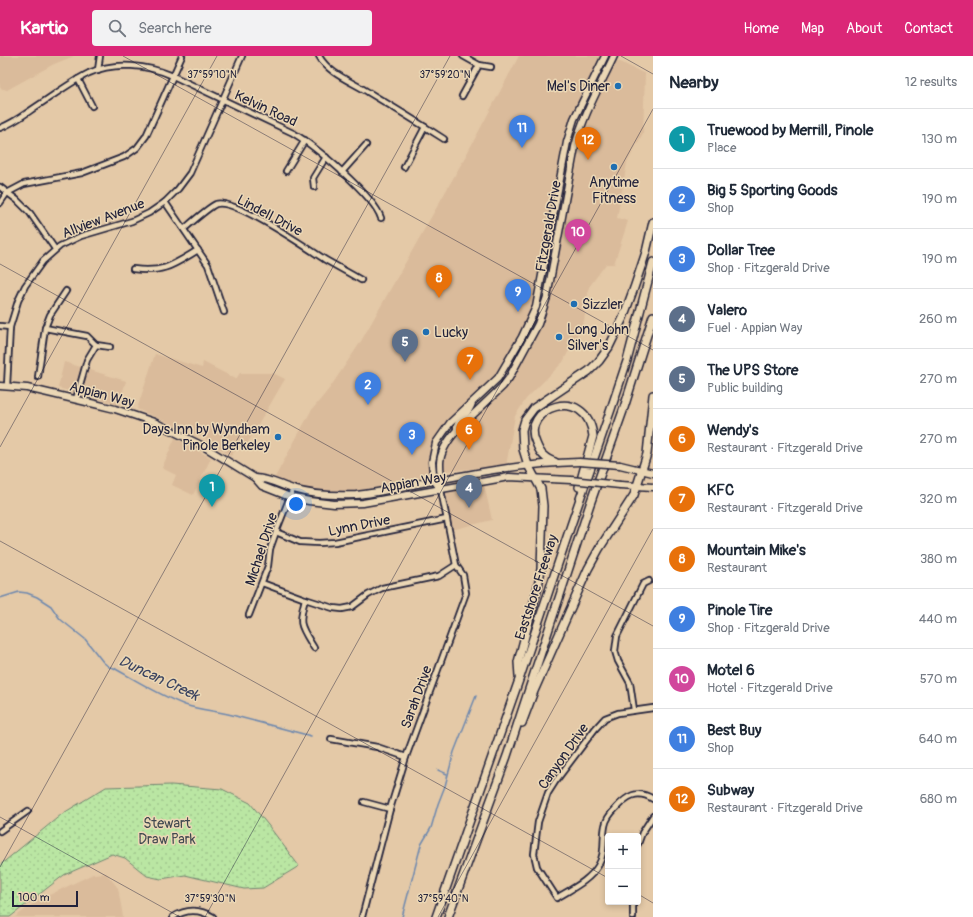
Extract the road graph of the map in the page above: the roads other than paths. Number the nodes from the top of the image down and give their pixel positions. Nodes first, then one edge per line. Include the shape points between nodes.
1 (100, 56) edge
2 (182, 56) edge
3 (242, 56) edge
4 (319, 56) edge
5 (463, 56) edge
6 (605, 56) edge
7 (614, 56) edge
8 (479, 65) junction
9 (491, 67) dead end
10 (98, 70) junction
11 (174, 76) junction
12 (78, 79) junction
13 (462, 96) dead end
14 (222, 99) junction
15 (92, 106) dead end
16 (425, 127) junction
17 (0, 128) edge
18 (444, 139) dead end
19 (305, 140) junction
20 (366, 145) dead end
21 (326, 157) junction
22 (404, 167) dead end
23 (286, 171) dead end
24 (342, 172) junction
25 (0, 187) edge
26 (314, 187) dead end
27 (7, 193) junction
28 (165, 202) junction
29 (0, 203) edge
30 (381, 218) dead end
31 (653, 222) edge
32 (184, 229) junction
33 (55, 250) junction
34 (198, 250) junction
35 (653, 262) edge
36 (134, 269) dead end
37 (361, 280) dead end
38 (66, 290) dead end
39 (224, 312) dead end
40 (653, 316) edge
41 (0, 326) edge
42 (10, 327) junction
43 (45, 328) junction
44 (96, 345) junction
45 (110, 347) dead end
46 (38, 376) dead end
47 (492, 384) junction
48 (0, 386) edge
49 (7, 386) junction
50 (653, 395) edge
51 (76, 399) junction
52 (473, 402) junction
53 (477, 410) junction
54 (650, 424) junction
55 (457, 430) junction
56 (653, 453) edge
57 (555, 462) junction
58 (528, 465) junction
59 (643, 470) junction
60 (653, 473) edge
61 (255, 478) junction
62 (535, 478) junction
63 (442, 479) junction
64 (434, 480) junction
65 (637, 487) junction
66 (653, 487) edge
67 (293, 489) junction
68 (441, 490) junction
69 (290, 497) junction
70 (447, 519) junction
71 (571, 525) junction
72 (276, 532) junction
73 (456, 565) junction
74 (649, 581) dead end
75 (262, 583) junction
76 (305, 599) junction
77 (249, 615) dead end
78 (314, 648) dead end
79 (519, 680) junction
80 (653, 708) edge
81 (634, 710) junction
82 (331, 739) dead end
83 (507, 756) junction
84 (406, 757) junction
85 (653, 799) edge
86 (364, 802) dead end
87 (390, 809) junction
88 (28, 811) dead end
89 (653, 816) edge
90 (0, 831) edge
91 (641, 836) edge
92 (633, 905) edge
93 (361, 916) edge
94 (173, 917) edge
95 (213, 917) edge
96 (436, 917) edge
97 (448, 917) edge
98 (634, 917) edge

1 - 10 street
2 - 11 street
3 - 14 street, Allview Avenue
4 - 16 street via 329,69
5 - 8 street
6 - 47 main road, Fitzgerald Drive via 574,119 567,142 536,307 504,370
7 - 53 main road, Fitzgerald Drive via 584,117 575,147 542,314 509,378
8 - 9 street
8 - 13 street
10 - 11 street, Kelvin Road via 122,66 144,67
10 - 12 street, Kelvin Road
11 - 14 street, Kelvin Road
11 - 27 street via 142,142 130,154 82,173 24,184
12 - 15 street
12 - 17 street, Kelvin Road
14 - 19 street, Kelvin Road via 294,132
14 - 28 street, Allview Avenue via 190,173 178,190
16 - 18 street
16 - 22 street
19 - 21 street, Kelvin Road
19 - 23 street, Kelvin Road
20 - 24 street
21 - 24 street, Kelvin Road
21 - 26 street via 313,178
24 - 30 street, Kelvin Road via 379,211
25 - 27 street
27 - 29 street
27 - 33 street via 30,213
28 - 32 street
28 - 33 street, Allview Avenue via 132,221 81,236
31 - 58 highway via 634,288 609,347 589,371 541,402 525,420 521,437
32 - 34 street
32 - 37 street, Lindell Drive via 215,204 232,206 252,215
33 - 42 street, Allview Avenue via 43,261 25,286
34 - 36 street via 175,264 158,270
34 - 39 street via 208,265
35 - 71 highway, Eastshore Freeway via 627,361
38 - 43 street
40 - 83 highway, Eastshore Freeway
41 - 42 street
42 - 49 street, Allview Avenue
43 - 44 street via 87,336
43 - 46 street
44 - 45 street
44 - 51 street via 87,360
47 - 52 main road, Fitzgerald Drive
47 - 53 main road
48 - 49 main road, Appian Way
49 - 51 main road, Appian Way
50 - 54 highway
51 - 61 main road, Appian Way via 115,409 172,430 204,446
52 - 55 main road via 470,410 459,421
52 - 64 main road, Fitzgerald Drive via 450,423 436,443 432,462
53 - 55 main road, Fitzgerald Drive
54 - 56 highway
54 - 59 highway
55 - 63 main road, Fitzgerald Drive via 450,437 442,454
57 - 58 main road, Appian Way
57 - 59 main road, Appian Way, bridge via 620,465
57 - 71 highway via 544,456 536,445 533,432 536,422 542,414 552,408 565,405 579,409 589,421 593,436
58 - 62 highway
58 - 63 main road, Appian Way
59 - 60 main road, Appian Way
59 - 65 highway
61 - 67 main road, Appian Way via 263,478
61 - 69 main road, Appian Way via 262,486
62 - 65 main road, Appian Way, bridge
62 - 68 main road, Appian Way via 509,477
62 - 79 highway via 541,489 543,506 541,569 518,662
63 - 64 main road, Appian Way
63 - 68 main road, Fitzgerald Drive
64 - 67 main road, Appian Way via 358,494 324,495
64 - 68 main road
65 - 66 main road, Appian Way
65 - 83 highway via 588,569 534,691 516,743
67 - 69 street, Michael Drive
68 - 69 main road, Appian Way via 363,503 329,503
68 - 70 street, Sarah Drive
69 - 72 street, Michael Drive
70 - 72 street, Lynn Drive via 319,543 300,542
70 - 73 street, Sarah Drive
71 - 79 highway, Eastshore Freeway
72 - 75 street, Michael Drive
73 - 76 street via 438,576 382,588 342,609
73 - 84 street, Sarah Drive via 464,575 466,593
74 - 81 street via 643,584 616,640 616,656 630,683
75 - 76 street
75 - 77 street, Michael Drive
76 - 78 street via 300,616 302,628
79 - 96 highway, Eastshore Freeway
80 - 81 street, Canyon Drive
81 - 85 street, Canyon Drive via 612,715 599,724 548,793 538,822 534,854 537,867 557,898 581,883 596,869 604,853 605,824 624,799 635,794
82 - 84 street via 377,747
83 - 97 highway, Eastshore Freeway
84 - 87 street, Sarah Drive
86 - 87 street
87 - 93 street, Sarah Drive
88 - 90 street
89 - 91 street
92 - 98 street
94 - 95 street via 187,911 198,911

